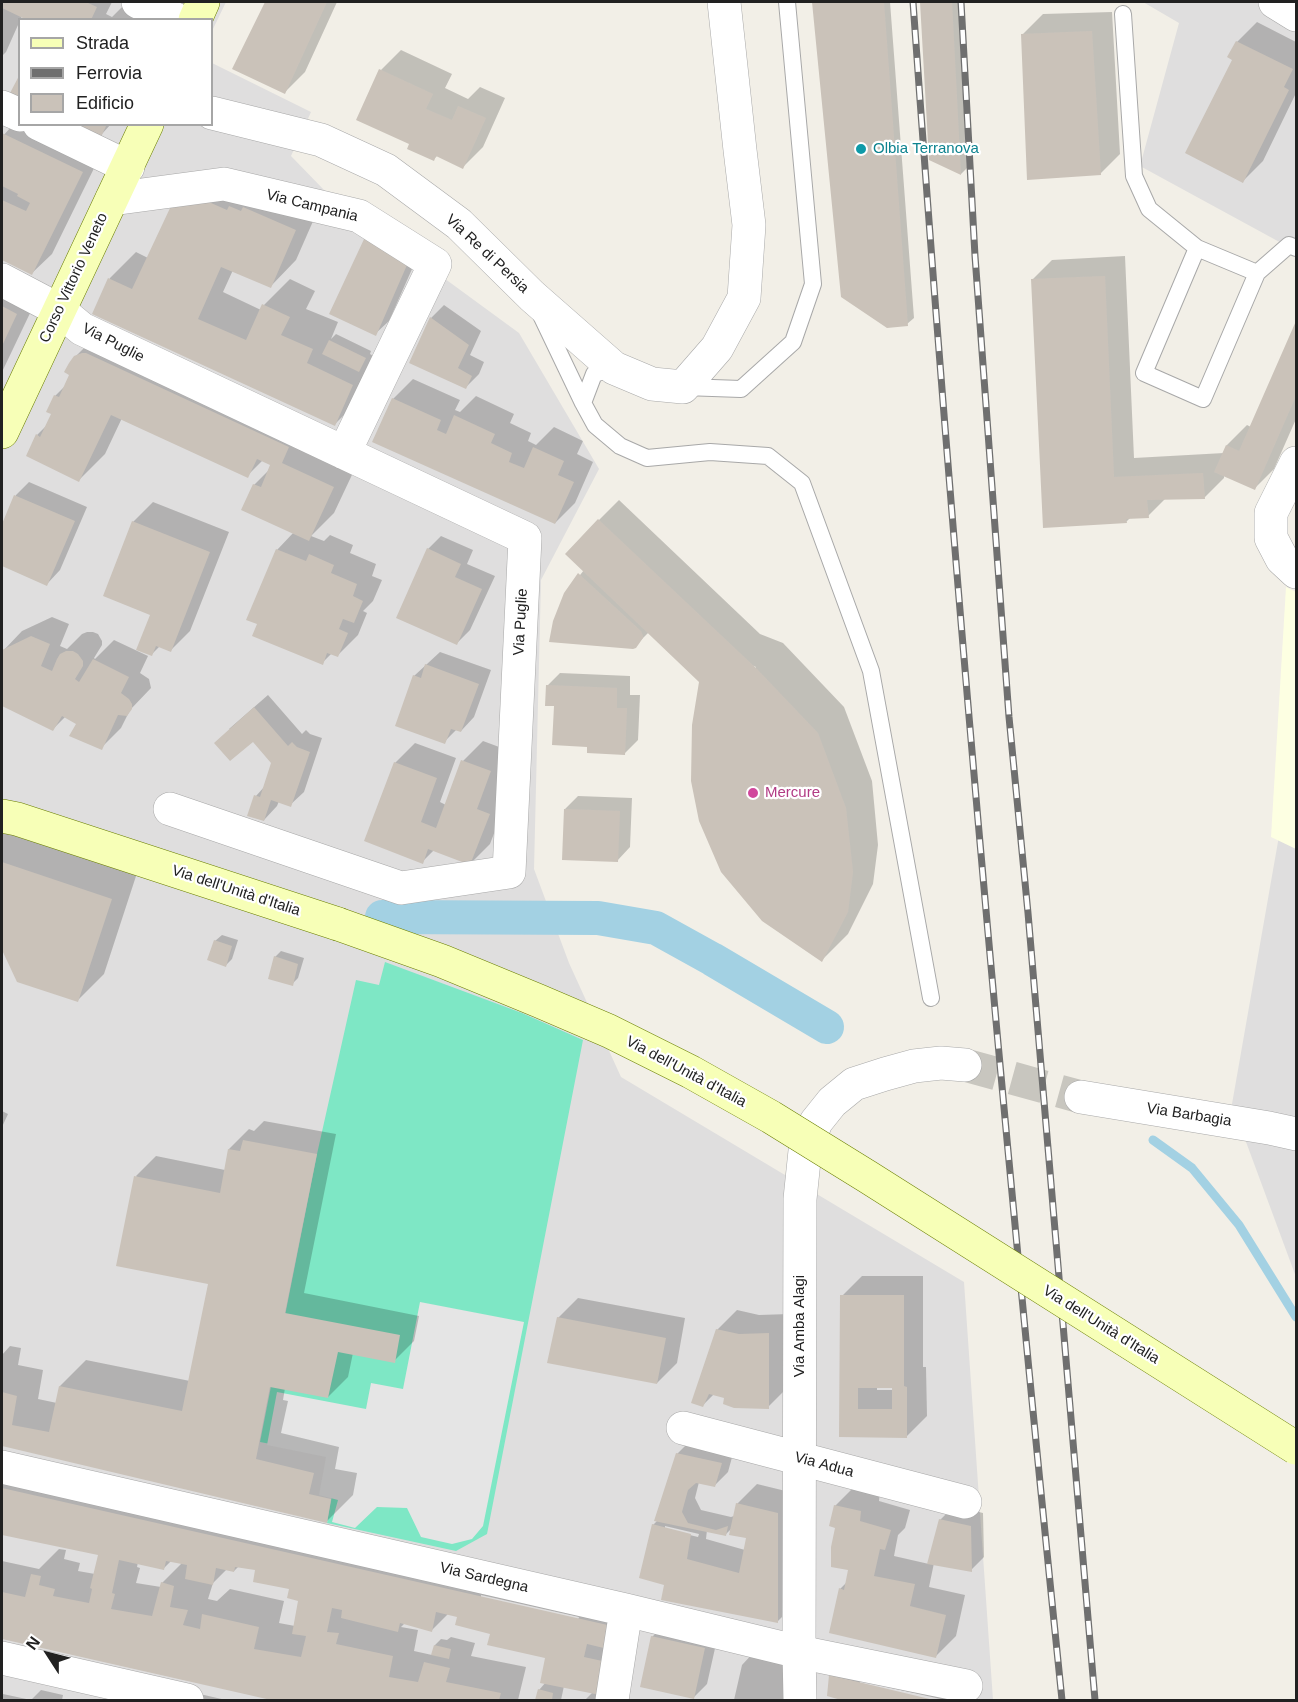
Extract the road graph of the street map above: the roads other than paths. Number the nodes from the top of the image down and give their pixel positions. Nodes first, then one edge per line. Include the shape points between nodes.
1 (138, 2) edge
2 (203, 2) edge
3 (724, 2) edge
4 (787, 2) edge
5 (1275, 2) edge
6 (1123, 14) dead end
7 (1296, 15) edge
8 (174, 18) edge
9 (196, 18) edge
10 (2, 107) edge
11 (213, 113) edge
12 (18, 114) edge
13 (43, 126) edge
14 (146, 126) edge
15 (128, 167) junction
16 (112, 199) junction
17 (1197, 248) junction
18 (1296, 248) edge
19 (1257, 273) junction
20 (2, 280) edge
21 (532, 296) junction
22 (59, 310) junction
23 (614, 368) junction
24 (683, 387) junction
25 (583, 404) junction
26 (2, 432) edge
27 (344, 453) junction
28 (1296, 464) edge
29 (1289, 565) edge
30 (170, 809) dead end
31 (7, 814) edge
32 (931, 998) dead end
33 (965, 1065) tunnel mouth
34 (1081, 1097) tunnel mouth
35 (1296, 1134) edge
36 (683, 1428) dead end
37 (1296, 1448) edge
38 (799, 1458) junction
39 (2, 1467) edge
40 (965, 1502) dead end
41 (626, 1610) junction
42 (799, 1652) junction
43 (2, 1658) edge
44 (966, 1686) dead end
45 (94, 1690) edge
46 (187, 1701) edge
47 (612, 1701) edge
48 (800, 1701) edge

1 - 8 street
2 - 9 main road
3 - 24 street via 749,225 744,298 717,348
4 - 24 lane, Via Re di Persia via 813,284 793,342 741,389
5 - 7 street
6 - 17 lane via 1134,176 1149,209
10 - 12 street
11 - 21 street, Via Re di Persia via 321,140 386,170 459,224
13 - 15 street
14 - 15 main road, Corso Vittorio Veneto
15 - 16 main road, Corso Vittorio Veneto
16 - 22 main road, Corso Vittorio Veneto
16 - 27 street, Via Campania via 224,184 359,216 435,264
17 - 19 lane
17 - 19 lane via 1144,373 1203,399
18 - 19 lane via 1289,245
20 - 22 street, Via Puglie
21 - 23 street, Via Re di Persia
21 - 25 lane
22 - 26 main road, Corso Vittorio Veneto
22 - 27 street, Via Puglie via 82,329
23 - 24 street, Via Re di Persia via 652,384
23 - 25 lane via 594,374
25 - 32 lane via 595,425 620,446 647,458 710,452 768,456 802,483 871,671
27 - 30 street, Via Puglie via 525,538 509,872 401,888
28 - 29 street via 1271,513 1271,538
31 - 37 main road, Via dell'Unità d'Italia, bridge via 442,961 609,1031 771,1118
33 - 38 street, Via Amba Alagi via 914,1066 854,1084 816,1122 805,1151 800,1199
34 - 35 street, Via Barbagia
36 - 38 street, Via Adua
38 - 40 street, Via Adua
38 - 42 street, Via Amba Alagi
39 - 41 street, Via Sardegna
41 - 42 street, Via Sardegna
41 - 47 street
42 - 44 street, Via Sardegna
42 - 48 street, Via Amba Alagi
43 - 45 street
45 - 46 street

